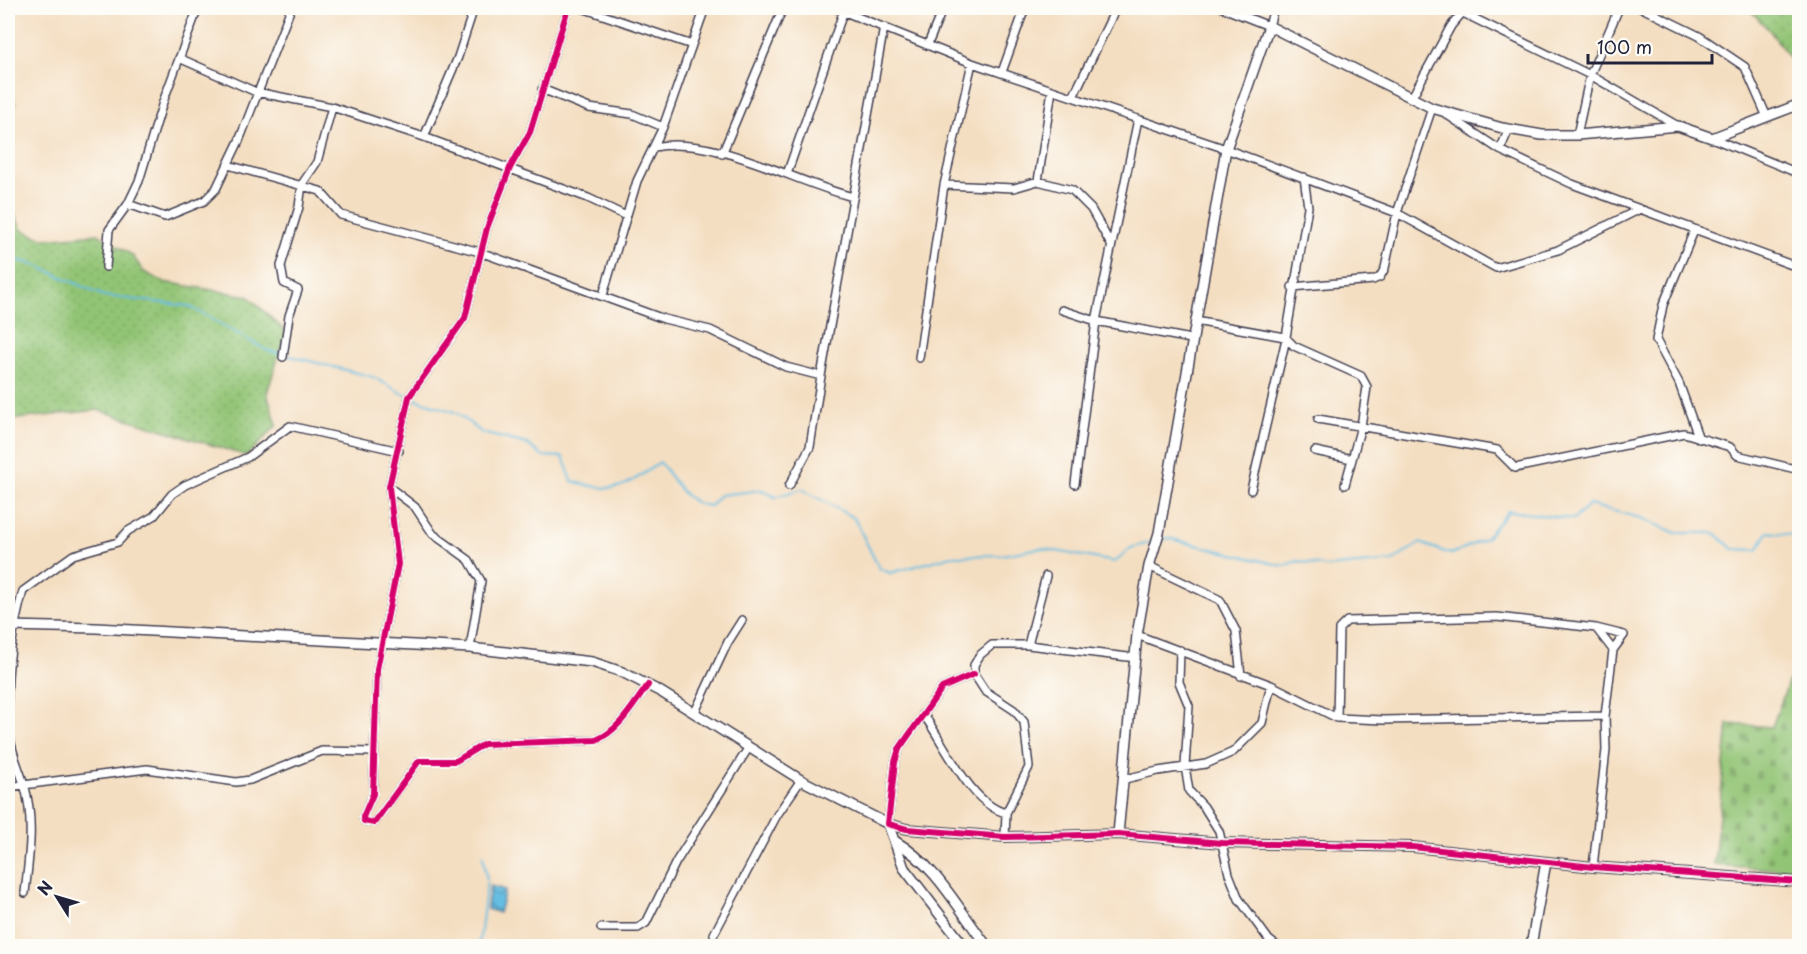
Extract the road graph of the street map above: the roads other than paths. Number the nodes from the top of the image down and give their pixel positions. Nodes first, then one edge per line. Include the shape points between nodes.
1 (198, 8) edge
2 (291, 8) edge
3 (474, 8) edge
4 (568, 8) edge
5 (582, 8) edge
6 (705, 8) edge
7 (783, 8) edge
8 (835, 8) edge
9 (943, 8) edge
10 (1025, 8) edge
11 (1116, 8) edge
12 (1224, 8) edge
13 (1275, 8) edge
14 (1453, 8) edge
15 (1619, 8) edge
16 (1642, 8) edge
17 (844, 10) junction
18 (1462, 13) junction
19 (1269, 26) junction
20 (884, 27) junction
21 (928, 44) junction
22 (692, 45) junction
23 (179, 58) junction
24 (972, 63) junction
25 (1002, 72) junction
26 (1590, 75) junction
27 (542, 89) junction
28 (1052, 90) junction
29 (256, 92) junction
30 (1073, 97) junction
31 (1412, 97) junction
32 (1800, 104) edge
33 (332, 107) junction
34 (1432, 108) junction
35 (1444, 112) junction
36 (1767, 117) junction
37 (1138, 119) junction
38 (1678, 126) junction
39 (663, 127) junction
40 (1509, 129) junction
41 (1577, 135) junction
42 (424, 137) junction
43 (1712, 138) junction
44 (654, 147) junction
45 (1226, 149) junction
46 (1500, 150) junction
47 (722, 154) junction
48 (228, 165) junction
49 (510, 168) junction
50 (787, 174) junction
51 (1800, 174) edge
52 (1304, 177) junction
53 (1038, 181) junction
54 (303, 184) junction
55 (944, 185) junction
56 (853, 197) junction
57 (128, 204) junction
58 (1640, 209) junction
59 (1397, 213) junction
60 (626, 216) junction
61 (1694, 231) junction
62 (1110, 243) junction
63 (480, 252) junction
64 (106, 267) dead end
65 (1800, 268) edge
66 (1292, 287) junction
67 (603, 295) junction
68 (1062, 309) dead end
69 (1095, 321) junction
70 (1195, 321) junction
71 (1285, 337) junction
72 (1191, 339) junction
73 (283, 357) dead end
74 (920, 358) dead end
75 (821, 376) junction
76 (1318, 419) dead end
77 (1361, 426) junction
78 (1699, 439) junction
79 (399, 451) junction
80 (1315, 451) dead end
81 (1352, 459) junction
82 (1800, 470) edge
83 (1075, 484) dead end
84 (1345, 485) dead end
85 (389, 486) junction
86 (789, 486) dead end
87 (1251, 490) dead end
88 (1149, 566) junction
89 (1046, 576) dead end
90 (742, 620) dead end
91 (10, 626) edge
92 (1596, 628) junction
93 (1137, 635) junction
94 (382, 643) junction
95 (1028, 645) junction
96 (470, 648) junction
97 (1180, 650) junction
98 (1613, 650) junction
99 (1136, 657) junction
100 (974, 674) junction
101 (1241, 676) junction
102 (648, 685) junction
103 (1270, 685) junction
104 (695, 712) junction
105 (923, 714) junction
106 (1605, 716) junction
107 (1337, 718) junction
108 (749, 747) junction
109 (373, 752) junction
110 (1185, 766) junction
111 (1125, 779) junction
112 (801, 780) junction
113 (24, 785) junction
114 (8, 787) edge
115 (1006, 813) junction
116 (888, 824) junction
117 (1118, 834) junction
118 (1005, 837) junction
119 (895, 841) junction
120 (1222, 843) junction
121 (1546, 862) junction
122 (1593, 867) junction
123 (1797, 884) edge
124 (25, 893) dead end
125 (601, 928) dead end
126 (714, 933) dead end
127 (982, 945) edge
128 (964, 946) edge
129 (1278, 946) edge
130 (1531, 946) edge

1 - 23 street
2 - 29 street
3 - 42 street
4 - 27 street
5 - 22 street
6 - 22 street
7 - 47 street
8 - 17 street
9 - 21 street
10 - 25 street
11 - 30 street
12 - 19 street
13 - 19 street
14 - 18 street
15 - 26 street
16 - 36 street via 1699,36 1744,67
17 - 20 street
17 - 50 street
18 - 26 street
18 - 31 street
19 - 31 street
19 - 45 street
20 - 21 street
20 - 56 street
21 - 24 street
22 - 39 street
23 - 29 street
23 - 57 street
24 - 25 street
24 - 55 street
25 - 28 street
26 - 38 street
26 - 41 street
27 - 39 street via 589,108 632,114
27 - 49 street via 530,132
28 - 30 street
28 - 53 street
29 - 33 street
29 - 48 street
30 - 37 street
31 - 34 street
32 - 36 street
33 - 42 street
33 - 54 street via 317,162
34 - 35 street
34 - 59 street
35 - 40 street
35 - 46 street
36 - 43 street
37 - 45 street
37 - 62 street
38 - 41 street
38 - 43 street
39 - 44 street
40 - 41 street via 1542,135
40 - 46 street
42 - 49 street
43 - 51 street
44 - 47 street via 696,146
44 - 60 street
45 - 52 street
45 - 70 street
46 - 58 street via 1572,184
47 - 50 street
48 - 54 street
48 - 57 street via 216,189 204,201 165,217
49 - 60 street
49 - 63 street
50 - 56 street
52 - 59 street
52 - 66 street via 1308,207
53 - 55 street via 1014,188
53 - 62 street via 1072,190 1091,209
54 - 63 street via 320,191 341,215
54 - 73 street via 281,266 284,283 298,290 289,316
55 - 74 street
56 - 75 street
57 - 64 street via 110,230
58 - 59 street via 1558,250 1496,268
58 - 61 street
59 - 66 street via 1380,277
60 - 67 street
61 - 65 street
61 - 78 street via 1663,305 1656,340 1679,383
62 - 69 street
63 - 67 street
63 - 79 street via 465,318 409,398
66 - 71 street
67 - 75 street via 664,319 710,330 786,367
68 - 69 street
69 - 72 street
69 - 83 street
70 - 71 street
70 - 72 street
71 - 77 street via 1294,346 1361,376 1367,387
71 - 87 street
72 - 88 street via 1159,533
75 - 86 street via 810,447
76 - 77 street
77 - 78 street via 1497,450 1515,468 1684,433
77 - 81 street
78 - 82 street via 1730,447 1737,455
79 - 85 street
79 - 91 street via 290,426 248,457 185,485 154,516 128,531 118,542 73,555 23,591
80 - 81 street
81 - 84 street
85 - 94 street via 398,564
85 - 96 street via 414,507 433,534 469,560 481,581
88 - 93 street
88 - 101 street via 1220,600 1236,631
89 - 95 street
90 - 104 street
91 - 94 street
91 - 113 street via 9,729 12,757
92 - 98 street
92 - 98 street via 1624,635
92 - 107 street via 1497,617 1347,621 1339,629
93 - 97 street
93 - 99 street
94 - 96 street
94 - 109 street
95 - 99 street
95 - 100 street via 992,645 980,655
96 - 102 street via 592,662
97 - 101 street
97 - 110 street via 1179,682 1189,706
98 - 106 street
99 - 111 street
100 - 105 street via 942,688
100 - 115 street via 985,691 1014,710 1024,722 1029,767
101 - 103 street
102 - 104 street
102 - 109 street via 620,723 596,740 484,744 456,761 419,761 374,823 364,821 363,817 373,794
103 - 107 street
103 - 110 street via 1262,723 1233,752 1206,764
104 - 108 street
105 - 115 street via 980,797 995,811
105 - 116 street via 897,755
106 - 107 street
106 - 122 street via 1606,750
108 - 112 street
108 - 125 street via 676,862 646,923 638,928
109 - 113 street via 322,752 236,782 147,769
110 - 111 street
110 - 120 street via 1188,791 1204,807
111 - 117 street
112 - 116 street
112 - 126 street via 777,815
113 - 114 street
113 - 124 street via 32,829
115 - 118 street
116 - 118 street
116 - 119 street
117 - 118 street
117 - 120 street
119 - 127 street via 917,854 953,897
119 - 128 street via 904,868
120 - 121 street via 1407,847
120 - 129 street via 1239,899 1269,940
121 - 122 street
121 - 130 street
122 - 123 street

